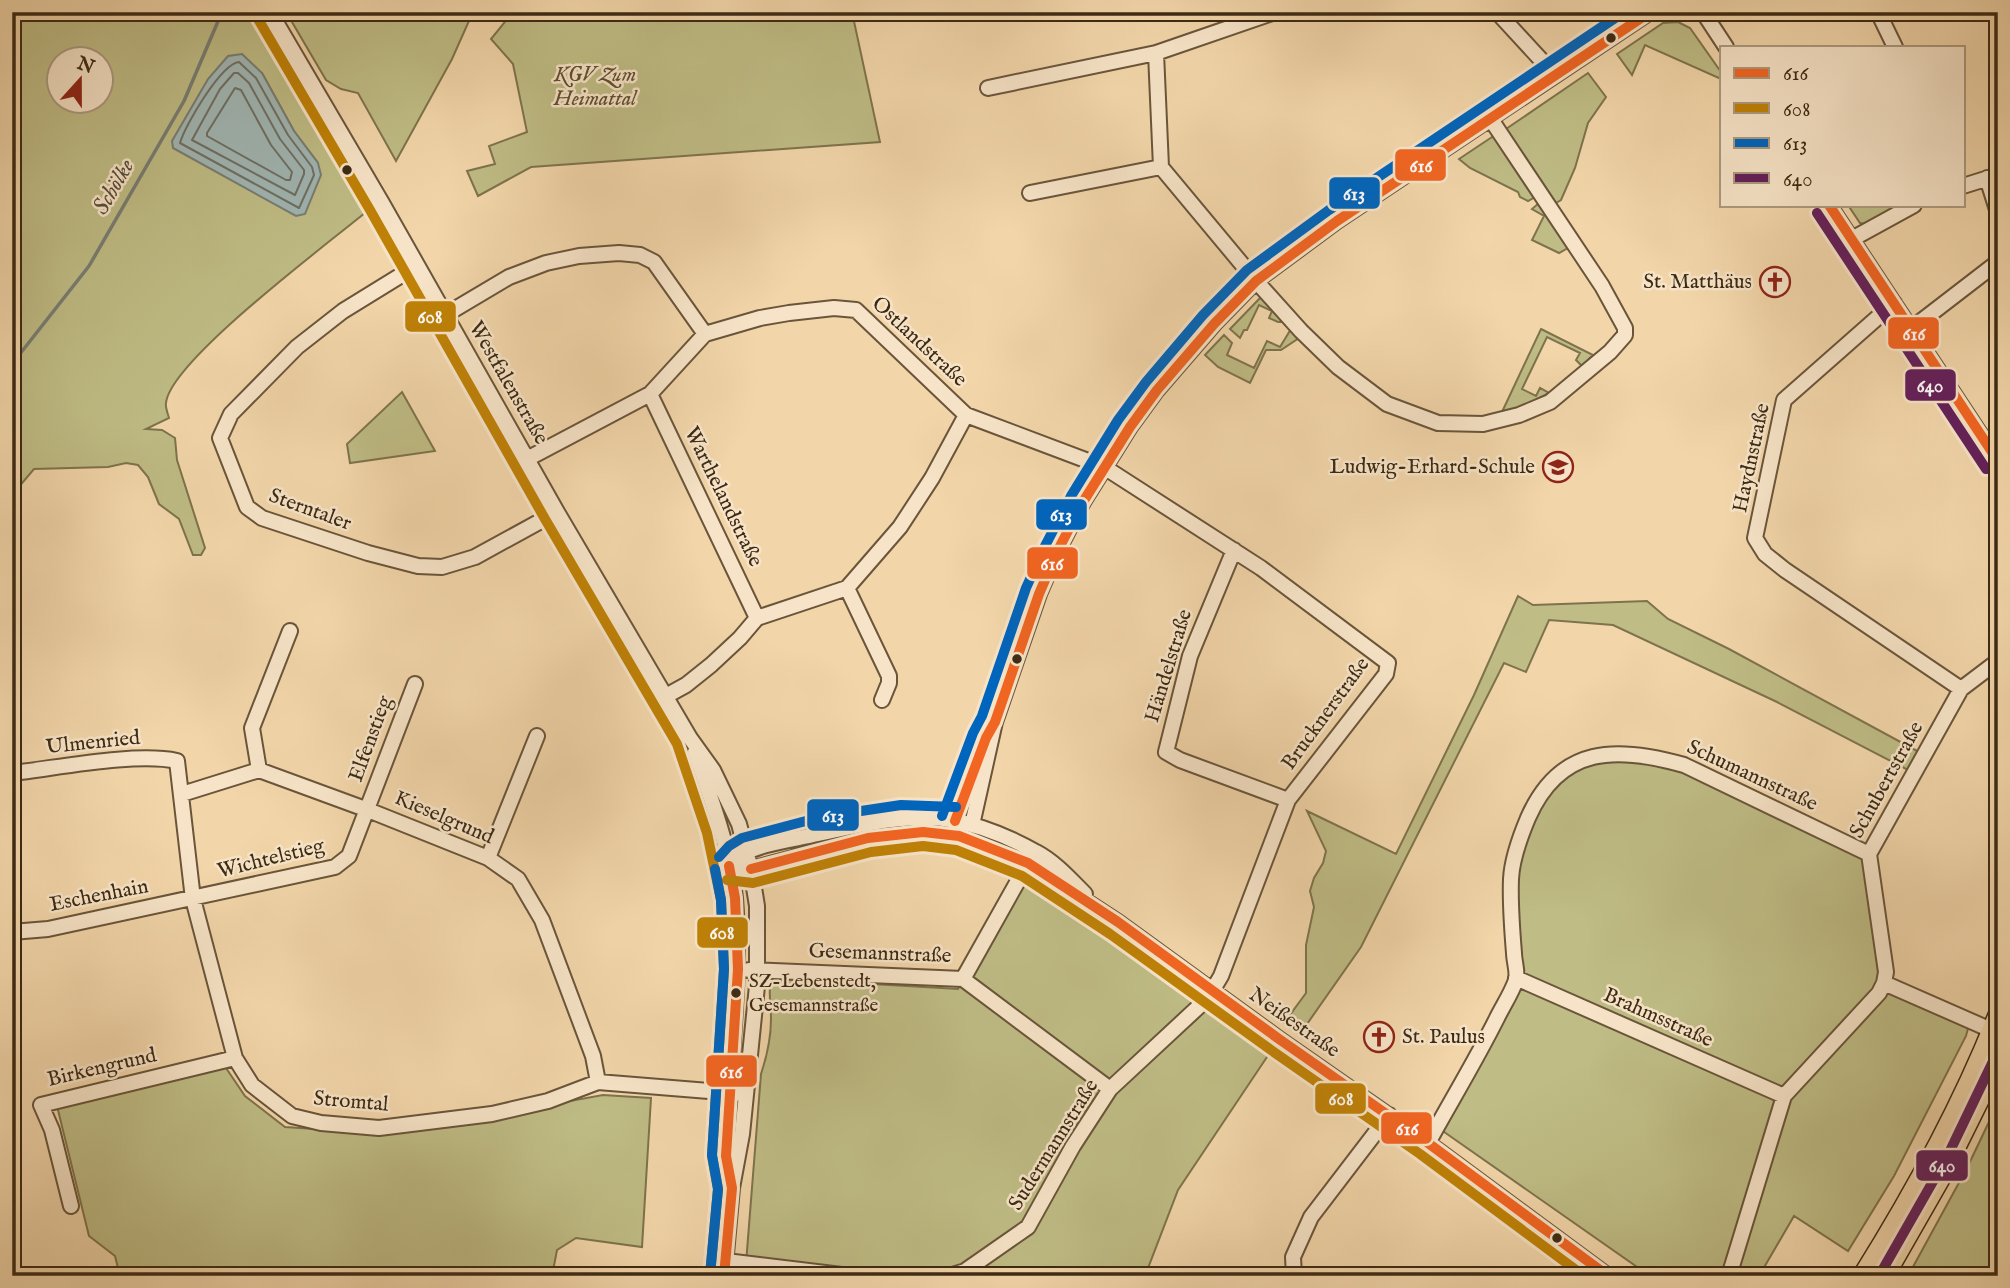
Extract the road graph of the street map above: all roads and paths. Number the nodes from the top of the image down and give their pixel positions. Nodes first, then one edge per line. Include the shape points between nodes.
1 (270, 12) edge
2 (1275, 12) edge
3 (1497, 12) edge
4 (1650, 12) edge
5 (1703, 12) edge
6 (1878, 12) edge
7 (1725, 46) edge
8 (1895, 46) edge
9 (1156, 53) junction
10 (1555, 75) junction
11 (988, 88) dead end
12 (1490, 118) junction
13 (1161, 167) junction
14 (1993, 176) edge
15 (1965, 185) edge
16 (1030, 193) dead end
17 (1830, 206) edge
18 (1912, 206) edge
19 (1998, 213) edge
20 (1852, 239) junction
21 (1998, 262) edge
22 (416, 266) junction
23 (1256, 281) junction
24 (1894, 303) junction
25 (445, 315) junction
26 (1911, 329) junction
27 (705, 334) junction
28 (650, 394) junction
29 (966, 415) junction
30 (527, 459) junction
31 (1998, 461) edge
32 (1104, 467) junction
33 (557, 512) junction
34 (1234, 550) junction
35 (848, 589) junction
36 (757, 618) junction
37 (290, 631) dead end
38 (1998, 661) edge
39 (415, 684) dead end
40 (1961, 689) junction
41 (666, 696) junction
42 (882, 701) dead end
43 (995, 722) junction
44 (537, 736) dead end
45 (690, 738) junction
46 (177, 761) joint
47 (259, 770) junction
48 (12, 773) edge
49 (182, 794) junction
50 (1288, 800) junction
51 (368, 810) junction
52 (972, 825) junction
53 (957, 828) junction
54 (747, 852) junction
55 (1869, 854) junction
56 (488, 858) junction
57 (729, 866) junction
58 (1027, 866) junction
59 (751, 869) junction
60 (193, 899) junction
61 (1092, 904) junction
62 (12, 932) edge
63 (738, 970) junction
64 (757, 970) junction
65 (1516, 978) junction
66 (963, 979) junction
67 (1884, 983) junction
68 (1212, 991) junction
69 (1996, 1026) edge
70 (235, 1058) junction
71 (1998, 1063) edge
72 (598, 1083) junction
73 (1110, 1089) junction
74 (729, 1093) junction
75 (746, 1094) junction
76 (1784, 1096) junction
77 (1388, 1115) junction
78 (1428, 1143) junction
79 (732, 1188) junction
80 (71, 1206) dead end
81 (726, 1261) junction
82 (724, 1276) edge
83 (850, 1276) edge
84 (949, 1276) edge
85 (1294, 1276) edge
86 (1608, 1276) edge
87 (1729, 1276) edge
88 (1862, 1276) edge
89 (1885, 1276) edge

1 - 22 street, Westfalenstraße
2 - 9 street
3 - 10 street
4 - 10 street
5 - 7 street
6 - 8 street
9 - 11 street
9 - 13 street
10 - 12 street
12 - 23 street
12 - 23 street via 1625,328 1625,335 1610,352 1550,402 1483,424 1438,424 1387,404 1338,367
13 - 16 street
13 - 23 street
14 - 15 street
14 - 19 street
17 - 20 street
18 - 20 street
20 - 24 street
21 - 26 street
22 - 25 street, Westfalenstraße
22 - 33 street, Sterntaler via 343,311 297,347 231,414 220,438 247,507 262,518 369,553 418,566 442,567 475,557
23 - 32 street via 1157,390
24 - 26 street
24 - 40 street, Haydnstraße via 1784,400 1755,538 1765,554 1785,570
25 - 27 street via 509,277 546,263 629,254 654,262
25 - 30 street, Westfalenstraße
26 - 31 street
27 - 28 street
27 - 29 street, Ostlandstraße via 761,318 856,310
28 - 30 street
28 - 36 street, Warthelandstraße
29 - 32 street, Ostlandstraße
29 - 35 street via 900,527
30 - 33 street, Westfalenstraße
32 - 34 street, Brucknerstraße
32 - 43 street via 1057,552
33 - 41 street, Westfalenstraße
34 - 50 street, Händelstraße via 1190,656 1166,752
34 - 50 street, Brucknerstraße via 1388,663 1386,674
35 - 36 street
35 - 42 street via 888,676
36 - 41 street via 711,665
37 - 47 street via 252,728
38 - 40 street, Schubertstraße
39 - 51 street, Elfenstieg
40 - 55 street, Schubertstraße
41 - 45 street, Westfalenstraße
43 - 52 street
43 - 53 street
44 - 56 street
45 - 54 street, Westfalenstraße via 719,781
45 - 57 street, Westfalenstraße
46 - 48 street, Ulmenried via 112,761
46 - 49 street, Stromtal
47 - 49 street
47 - 51 street, Kieselgrund
49 - 60 street, Stromtal
50 - 68 street, Brucknerstraße
51 - 56 street, Kieselgrund
51 - 60 street, Wichtelstieg via 349,856 335,867
52 - 53 street
52 - 61 street, Neißestraße via 1037,852 1062,870
53 - 54 street, Neißestraße via 926,818 888,820
53 - 58 street, Neißestraße
53 - 59 street, Neißestraße via 868,838
54 - 57 street, Neißestraße
54 - 59 street, Westfalenstraße
55 - 65 street, Schumannstraße via 1684,765 1637,753 1588,759 1558,774 1536,800 1519,840 1511,877
55 - 67 street, Schubertstraße via 1884,947
56 - 72 street, Kieselgrund via 519,879 542,920 593,1056
57 - 59 street, Neißestraße
57 - 63 street, Westfalenstraße
58 - 61 street, Neißestraße
58 - 66 street
59 - 64 street, Westfalenstraße via 757,906
60 - 62 street, Eschenhain via 48,929
60 - 70 street, Stromtal
61 - 68 street, Neißestraße
63 - 64 street, Gesemannstraße
63 - 74 street, Westfalenstraße
64 - 66 street, Gesemannstraße
64 - 75 street, Westfalenstraße
65 - 76 street, Brahmsstraße
65 - 78 street, Schumannstraße
66 - 73 street, Gesemannstraße
67 - 69 street
67 - 76 street
68 - 73 street, Sudermannstraße
68 - 77 street, Neißestraße
69 - 88 main road via 1923,1171
70 - 72 street, Stromtal via 252,1085 292,1116 321,1124 379,1128 504,1112
70 - 80 street, Birkengrund via 41,1105
71 - 89 main road via 1941,1178
72 - 74 street, Stromtal
73 - 84 street, Sudermannstraße via 1028,1227 965,1271
74 - 75 street, Stromtal
74 - 79 street, Westfalenstraße via 726,1156
75 - 79 street, Westfalenstraße
76 - 87 street
77 - 78 street, Neißestraße
77 - 85 street via 1311,1217 1293,1257
78 - 86 street, Neißestraße
79 - 81 street
81 - 82 street
81 - 83 street

